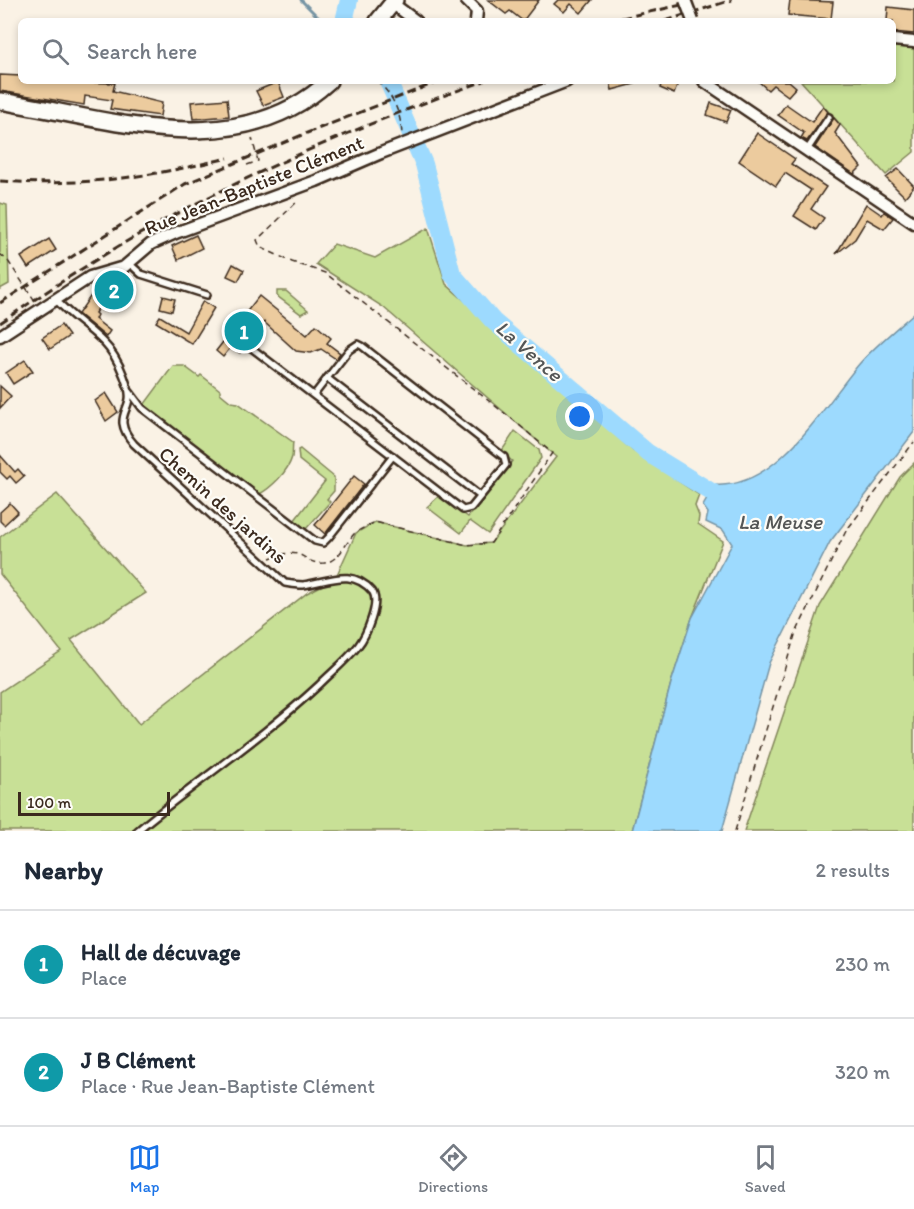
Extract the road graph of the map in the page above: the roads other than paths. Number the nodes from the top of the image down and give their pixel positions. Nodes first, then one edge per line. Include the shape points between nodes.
1 (466, 0) edge
2 (685, 0) edge
3 (394, 2) edge
4 (381, 18) edge
5 (413, 18) edge
6 (476, 18) edge
7 (692, 18) edge
8 (896, 40) edge
9 (914, 42) edge
10 (325, 84) edge
11 (559, 84) edge
12 (708, 84) edge
13 (0, 101) edge
14 (829, 117) dead end
15 (807, 150) junction
16 (914, 224) edge
17 (129, 263) junction
18 (207, 295) dead end
19 (55, 299) junction
20 (0, 336) edge
21 (249, 346) dead end
22 (327, 378) junction
23 (130, 392) junction
24 (314, 395) junction
25 (393, 456) junction
26 (480, 496) junction
27 (137, 831) edge

1 - 6 street via 477,11
2 - 7 street, bridge
3 - 4 main road
3 - 5 street
8 - 9 street
10 - 13 main road via 298,104 267,118 205,131 165,130
11 - 17 street, Rue Jean-Baptiste Clément via 402,141 316,182 178,231 151,244
12 - 15 street
14 - 15 lane
15 - 16 street
17 - 18 lane via 141,274
17 - 19 street, Rue Jean-Baptiste Clément via 90,277
19 - 20 street, Rue Jean-Baptiste Clément
19 - 23 lane via 106,342
21 - 24 lane
22 - 24 lane
22 - 26 lane
22 - 26 lane via 349,350 358,344 362,346 504,457 506,465
23 - 25 lane via 142,408 315,541 323,543
23 - 27 lane, Chemin des jardins via 123,432 285,583 303,585 335,576 363,584 374,593 375,602 360,644 293,709
24 - 25 lane
25 - 26 lane via 463,510 471,508

